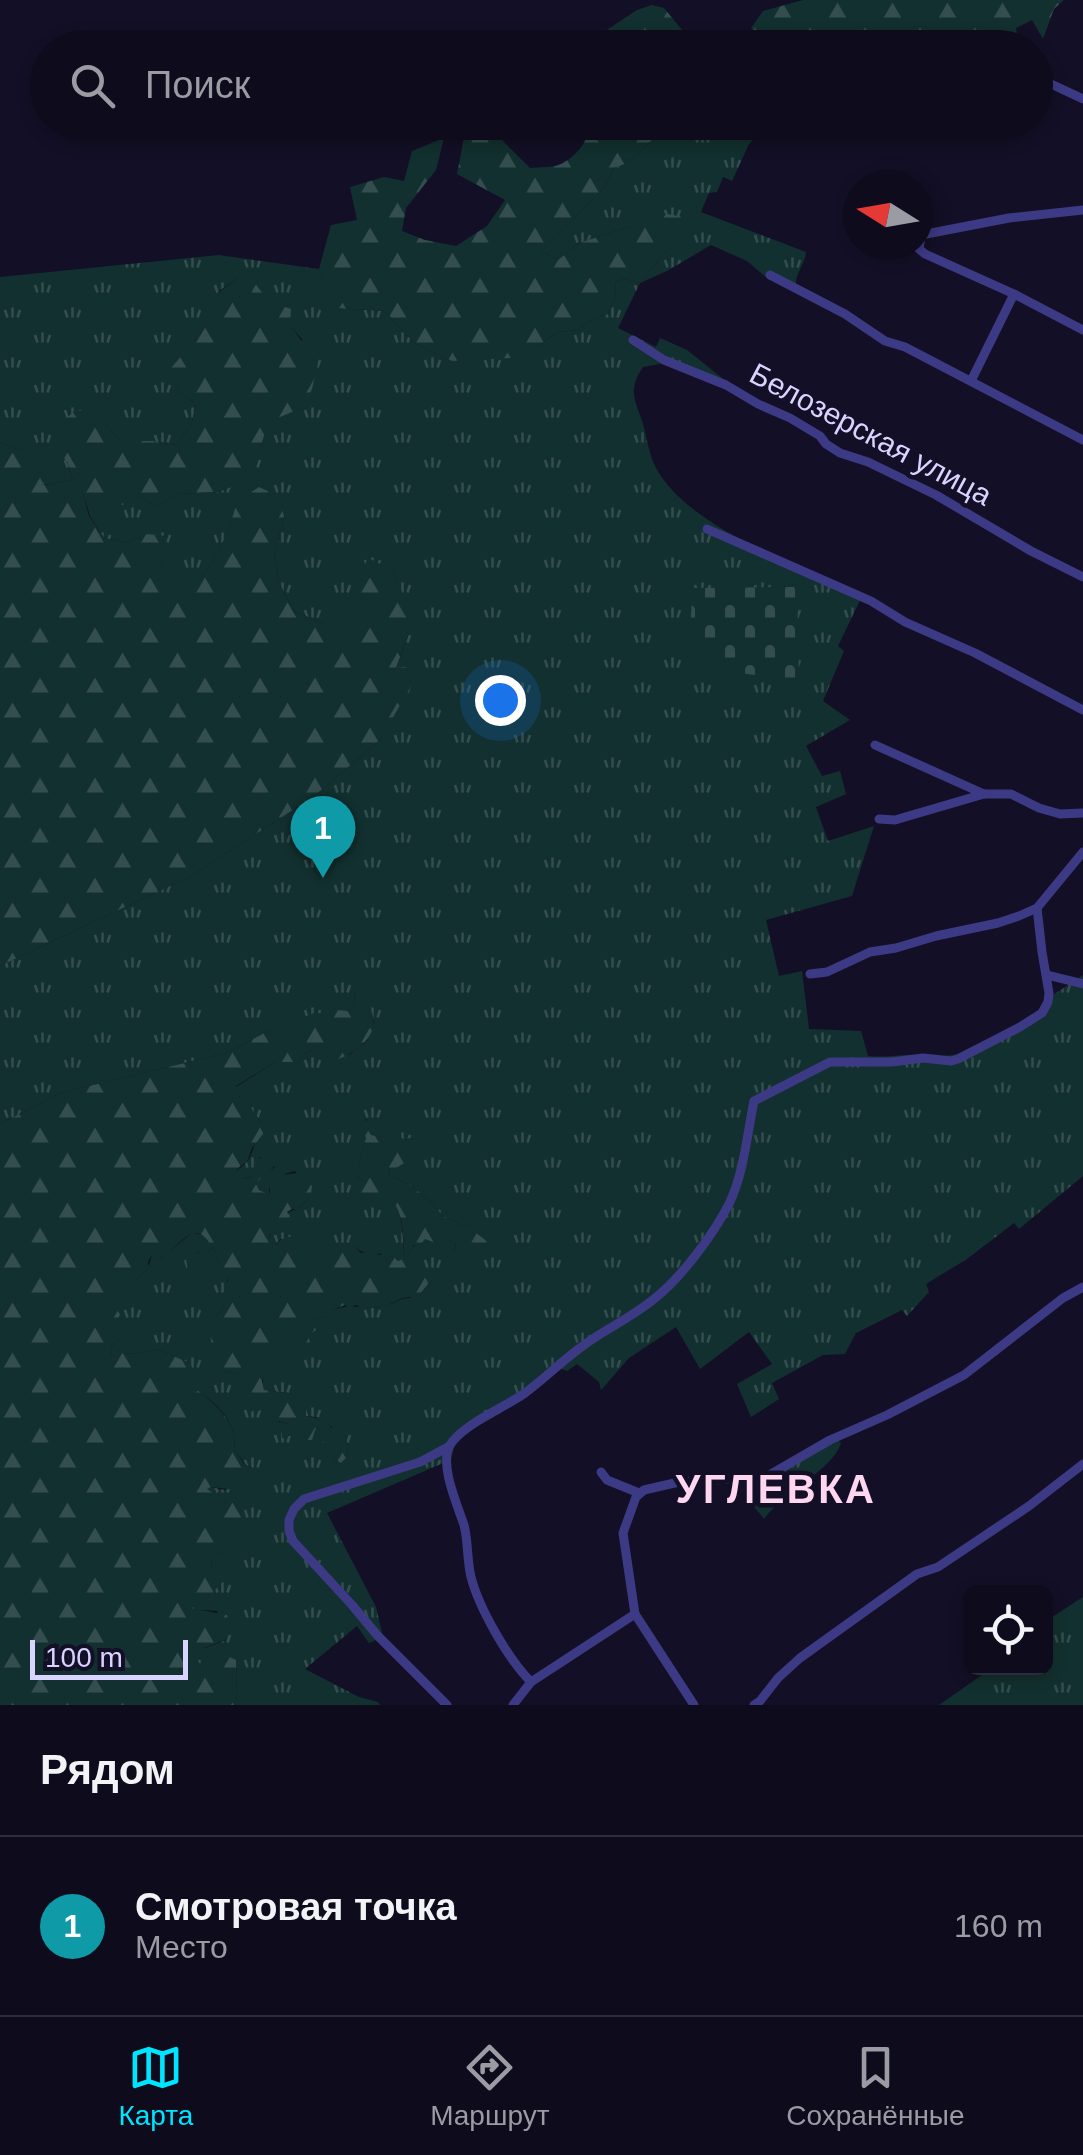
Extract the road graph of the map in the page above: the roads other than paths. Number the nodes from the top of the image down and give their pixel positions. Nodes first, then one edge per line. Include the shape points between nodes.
1 (1053, 85) edge
2 (1083, 100) edge
3 (1083, 210) edge
4 (770, 275) dead end
5 (1014, 294) junction
6 (1083, 330) edge
7 (633, 340) dead end
8 (971, 381) junction
9 (1083, 440) edge
10 (707, 529) dead end
11 (1083, 577) edge
12 (1083, 710) edge
13 (874, 745) dead end
14 (984, 794) junction
15 (1083, 813) edge
16 (878, 819) dead end
17 (1083, 852) edge
18 (1037, 908) junction
19 (810, 974) dead end
20 (1047, 975) junction
21 (1083, 984) edge
22 (1083, 1288) edge
23 (448, 1447) junction
24 (1083, 1464) edge
25 (601, 1472) dead end
26 (639, 1493) junction
27 (635, 1614) junction
28 (531, 1682) junction
29 (447, 1705) edge
30 (513, 1705) edge
31 (694, 1705) edge
32 (754, 1705) edge

1 - 2 street
3 - 5 street via 922,236 919,249 925,254
4 - 8 street
5 - 6 street
5 - 8 street
7 - 11 street, Белозерская улица
8 - 9 street
10 - 12 street via 871,601
13 - 14 street
14 - 15 street via 1012,794 1060,814
14 - 16 street
17 - 18 street
18 - 19 street
18 - 20 street
20 - 21 street
20 - 23 street via 1042,1013 958,1059 830,1062 754,1101 730,1202 704,1246 655,1298
22 - 26 street via 964,1376 766,1477 679,1482
23 - 28 street via 446,1465 479,1601
23 - 29 street via 304,1499 289,1520 303,1555
24 - 32 street via 800,1658
25 - 26 street
26 - 27 street via 623,1533
27 - 28 street
27 - 31 street
28 - 30 street

